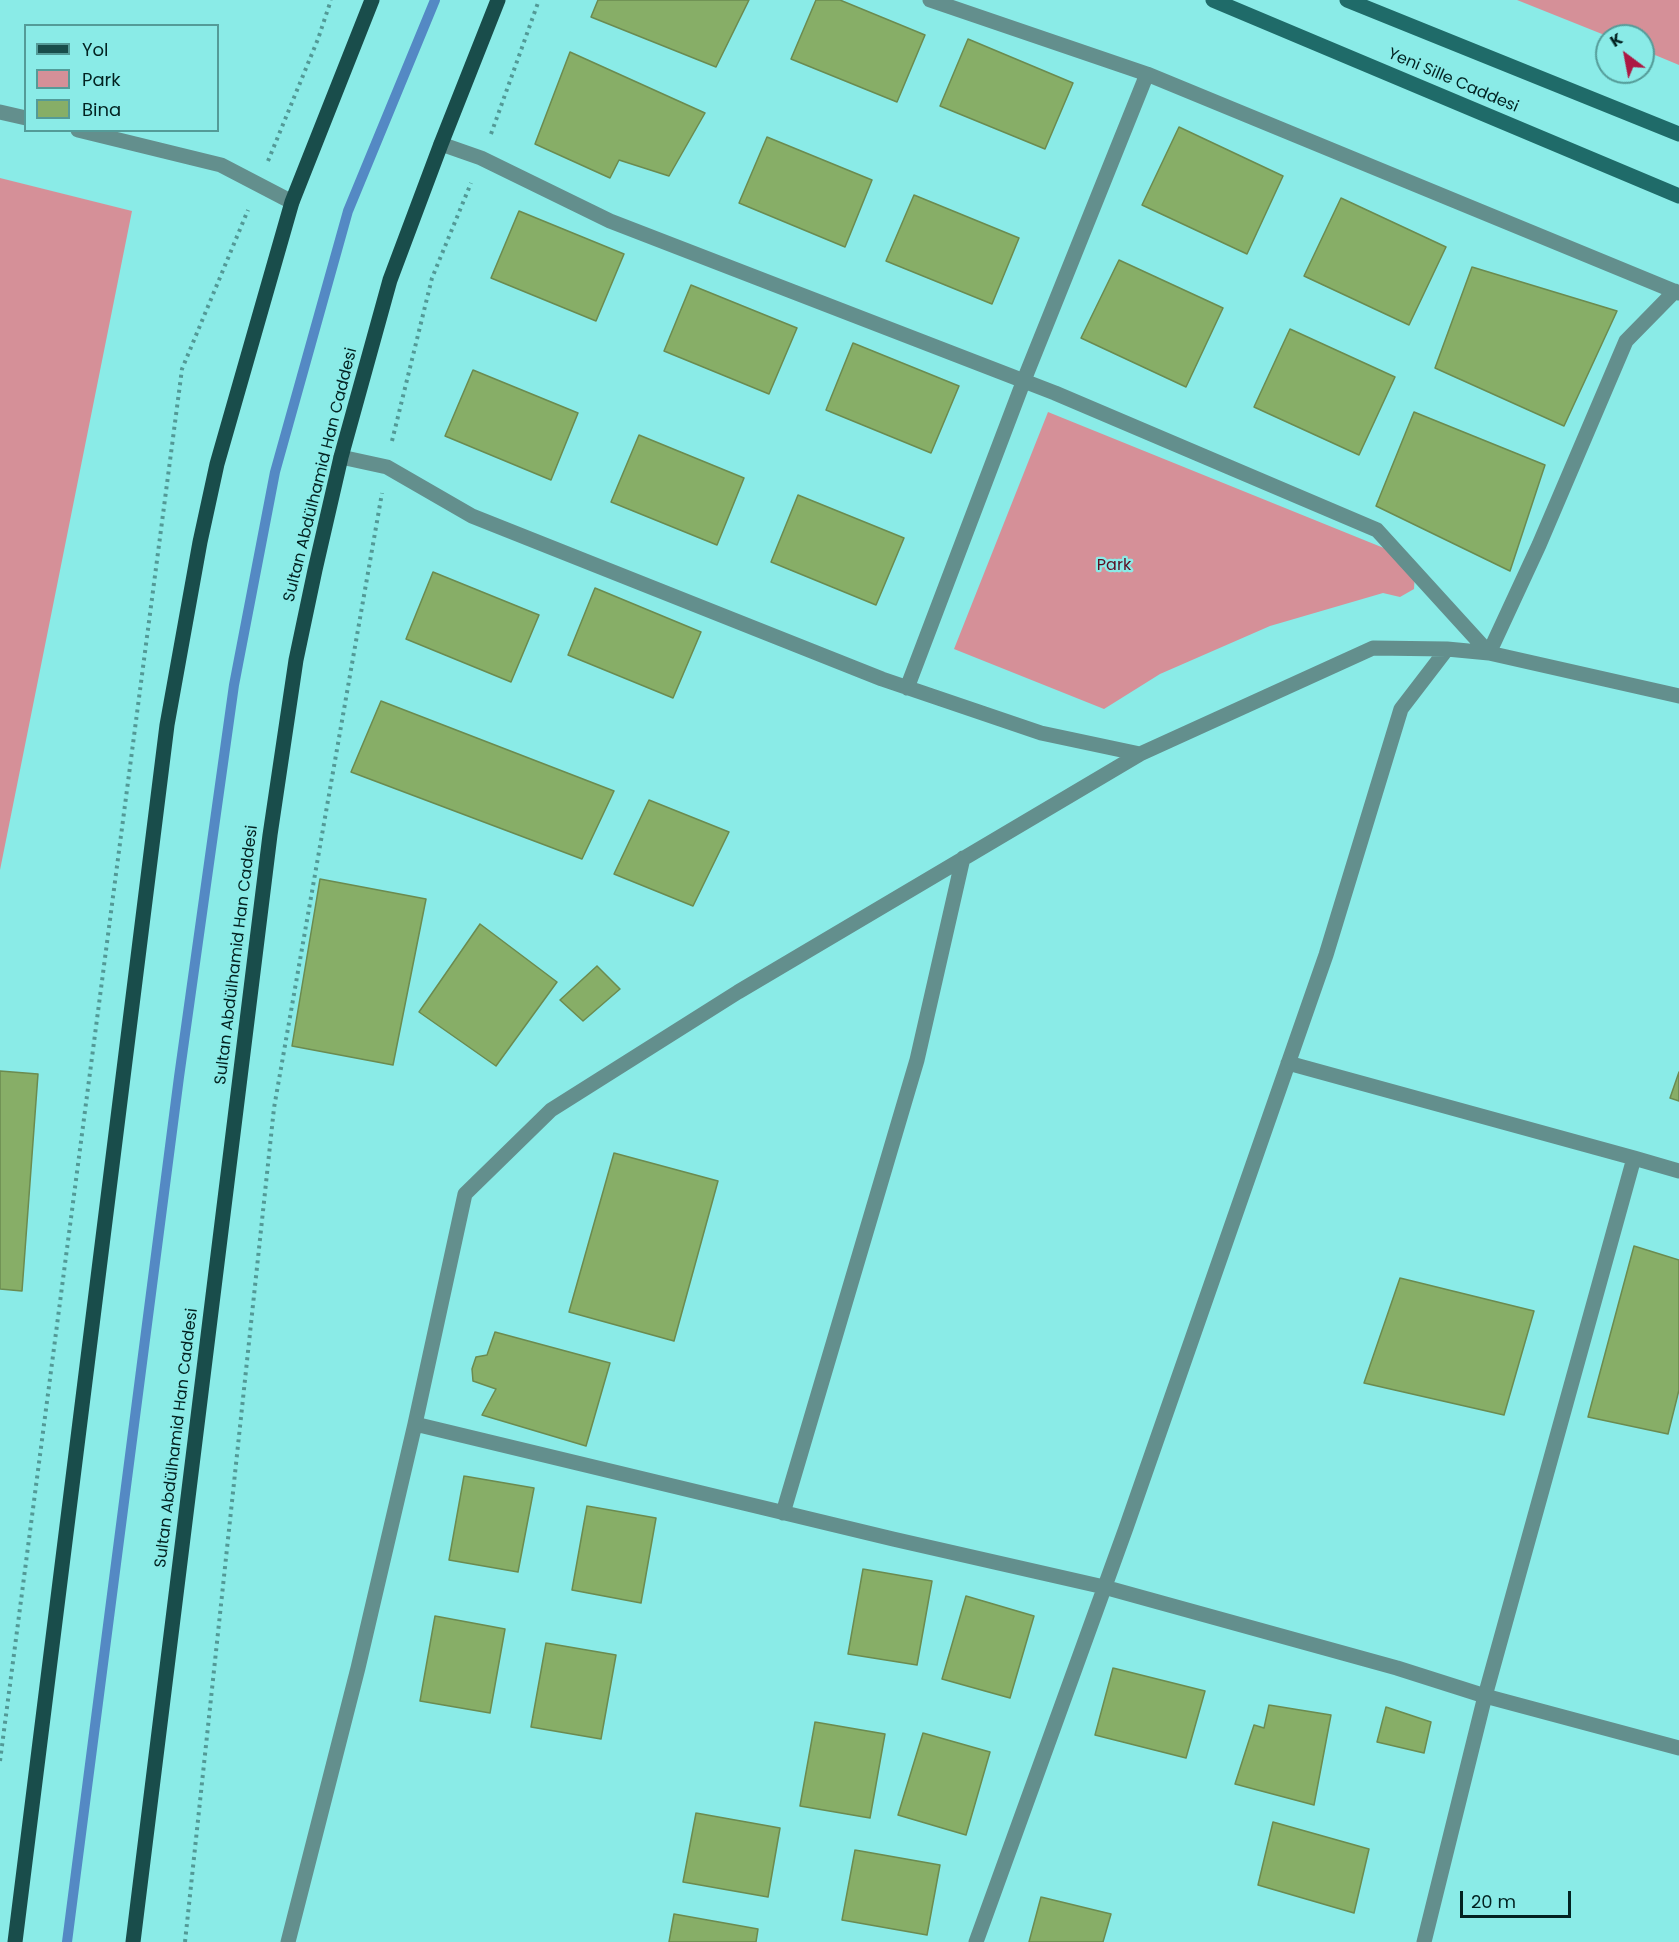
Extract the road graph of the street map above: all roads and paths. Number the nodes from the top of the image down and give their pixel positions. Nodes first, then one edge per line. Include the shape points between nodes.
1 (372, 0) edge
2 (498, 0) edge
3 (539, 0) edge
4 (930, 0) edge
5 (1213, 0) edge
6 (1347, 0) edge
7 (1147, 74) junction
8 (0, 112) edge
9 (24, 118) edge
10 (86, 132) edge
11 (1679, 134) edge
12 (441, 144) junction
13 (481, 158) junction
14 (1679, 196) edge
15 (292, 202) junction
16 (1677, 292) edge
17 (1024, 380) junction
18 (341, 457) junction
19 (387, 467) junction
20 (1447, 649) junction
21 (1489, 653) junction
22 (907, 688) junction
23 (1679, 696) edge
24 (1140, 754) junction
25 (963, 858) junction
26 (1288, 1063) junction
27 (1634, 1158) junction
28 (1679, 1171) edge
29 (415, 1424) junction
30 (783, 1513) junction
31 (1104, 1587) junction
32 (1485, 1696) junction
33 (1679, 1748) edge
34 (137, 1941) edge
35 (15, 1942) edge
36 (185, 1942) edge
37 (288, 1942) edge
38 (976, 1942) edge
39 (1424, 1942) edge

1 - 15 main road
2 - 12 main road, Sultan Abdülhamid Han Caddesi
3 - 13 path
4 - 7 street
5 - 14 main road, Yeni Sille Caddesi
6 - 11 main road, Yeni Sille Caddesi
7 - 16 street
7 - 17 street
8 - 9 street
10 - 15 street via 221,165
12 - 13 street
12 - 18 main road, Sultan Abdülhamid Han Caddesi via 390,280
13 - 17 street via 610,221
13 - 19 path via 432,278
15 - 35 main road via 217,464 167,725
16 - 21 street via 1626,340
17 - 21 street via 1377,530
17 - 22 street
18 - 19 street
18 - 34 main road, Sultan Abdülhamid Han Caddesi via 296,660 282,746
19 - 22 street via 472,516
19 - 36 path via 274,1108
20 - 21 street
20 - 24 street via 1373,648
20 - 26 street via 1401,709 1326,955
21 - 23 street
22 - 24 street via 1041,733
24 - 25 street
25 - 29 street via 738,992 551,1110 465,1194
25 - 30 street via 917,1060
26 - 27 street
26 - 31 street
27 - 28 street
27 - 32 street
29 - 30 street
29 - 37 street
30 - 31 street
31 - 32 street
31 - 38 street
32 - 33 street
32 - 39 street

